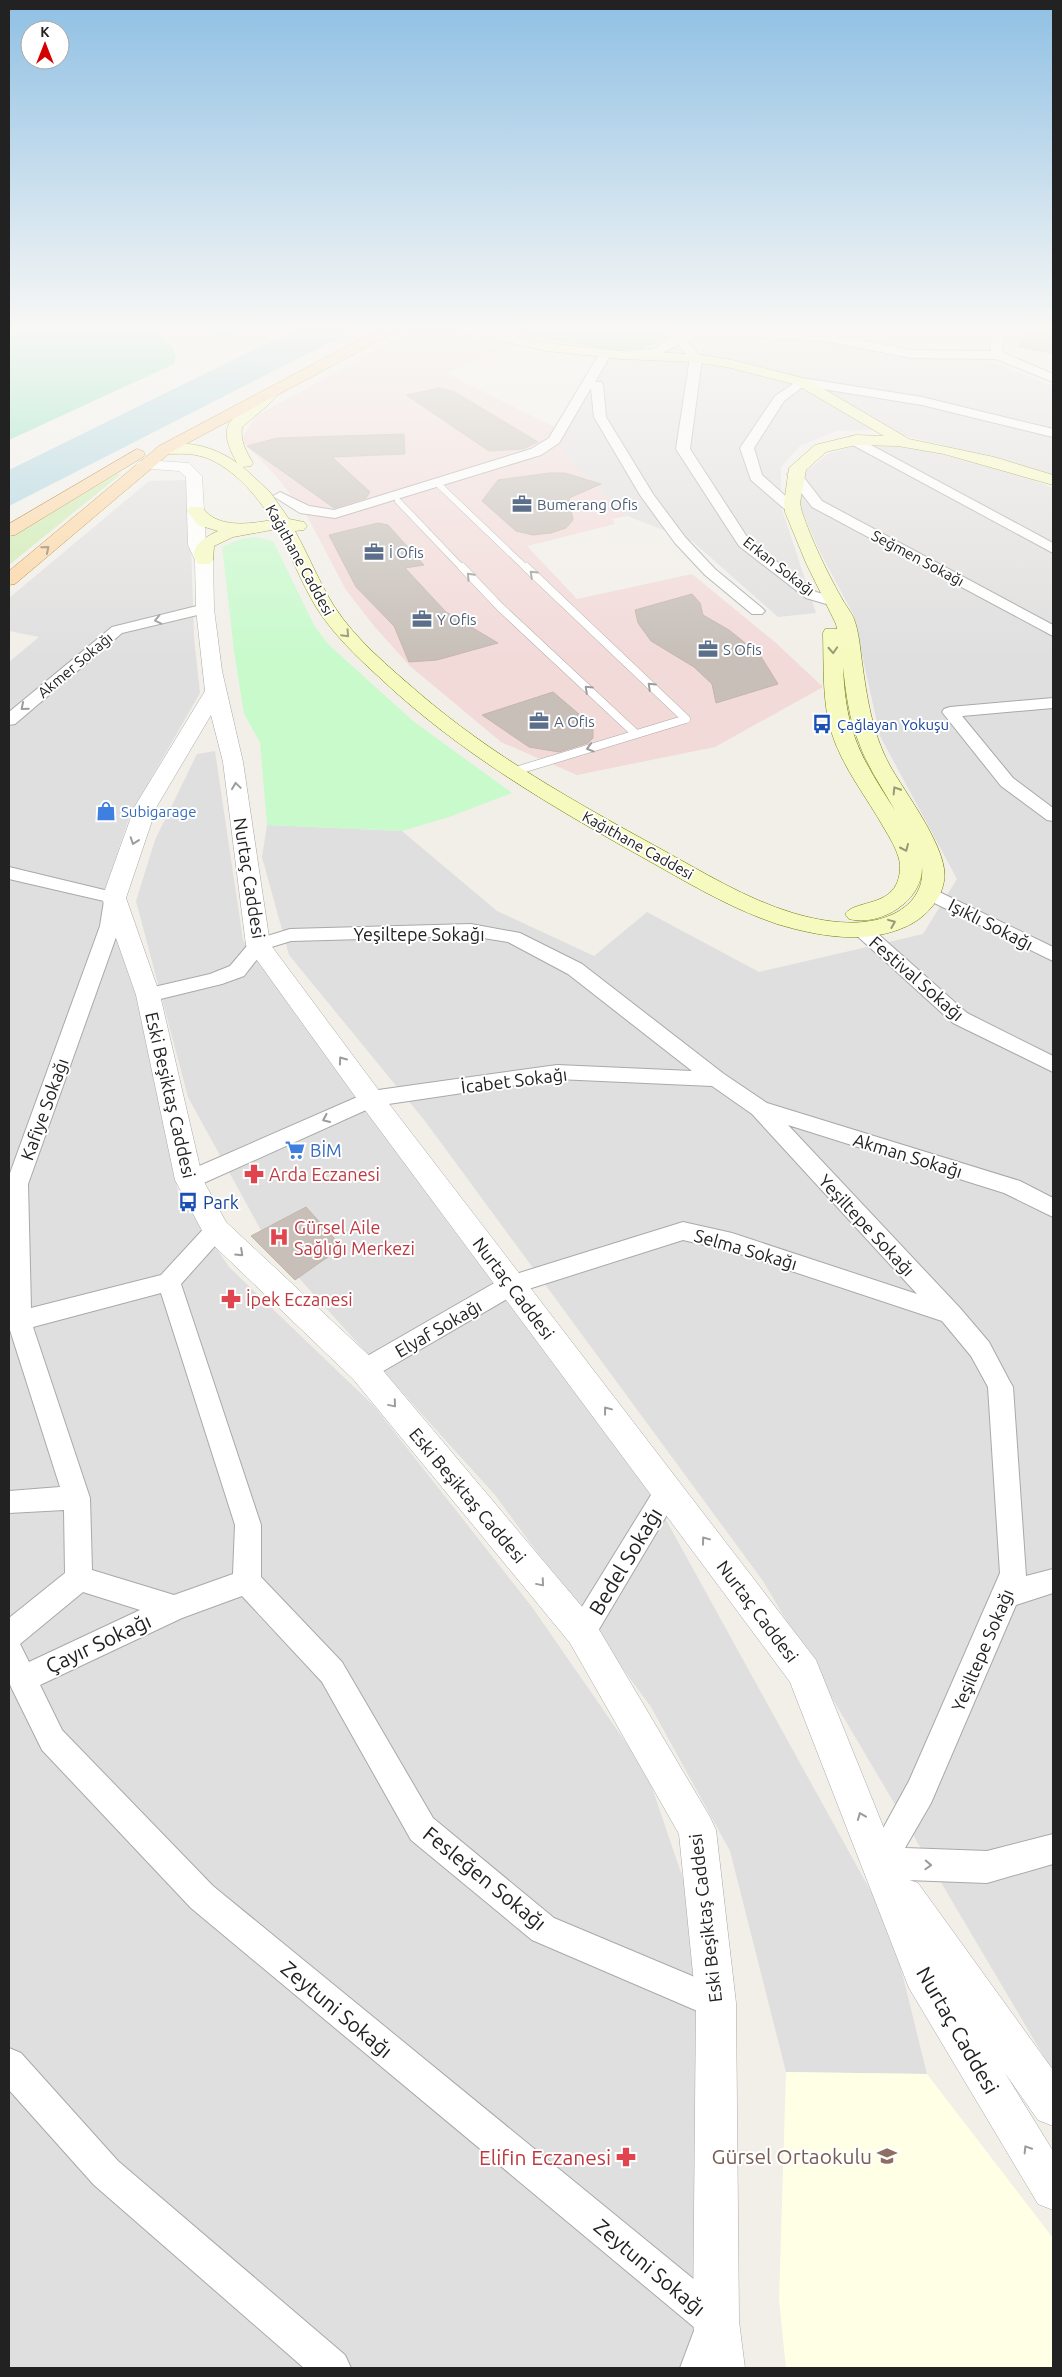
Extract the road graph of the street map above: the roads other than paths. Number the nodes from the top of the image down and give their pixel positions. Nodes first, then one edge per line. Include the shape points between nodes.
1 (176, 437) edge
2 (183, 437) edge
3 (197, 437) edge
4 (234, 437) edge
5 (555, 437) edge
6 (568, 437) edge
7 (612, 437) edge
8 (685, 437) edge
9 (754, 437) edge
10 (898, 437) edge
11 (854, 440) junction
12 (169, 441) junction
13 (905, 441) junction
14 (246, 463) junction
15 (144, 465) junction
16 (794, 474) junction
17 (1053, 480) edge
18 (440, 485) junction
19 (280, 496) junction
20 (398, 501) junction
21 (54, 503) junction
22 (792, 508) junction
23 (196, 511) junction
24 (9, 523) edge
25 (281, 523) junction
26 (302, 526) junction
27 (248, 527) junction
28 (9, 531) edge
29 (1053, 549) edge
30 (204, 560) junction
31 (9, 580) edge
32 (833, 601) junction
33 (205, 609) junction
34 (757, 610) dead end
35 (1053, 631) edge
36 (214, 691) junction
37 (1053, 703) edge
38 (9, 720) edge
39 (636, 734) junction
40 (228, 744) junction
41 (174, 759) junction
42 (519, 769) junction
43 (1053, 816) edge
44 (9, 873) edge
45 (906, 885) junction
46 (929, 893) junction
47 (114, 898) junction
48 (856, 922) junction
49 (258, 945) junction
50 (1053, 955) edge
51 (148, 995) junction
52 (1053, 1065) edge
53 (717, 1079) junction
54 (371, 1100) junction
55 (760, 1109) junction
56 (189, 1180) junction
57 (1053, 1208) edge
58 (216, 1230) junction
59 (169, 1282) junction
60 (512, 1284) junction
61 (951, 1315) junction
62 (20, 1321) junction
63 (364, 1370) junction
64 (668, 1490) junction
65 (77, 1498) junction
66 (9, 1502) edge
67 (79, 1578) junction
68 (1053, 1581) edge
69 (247, 1582) junction
70 (1006, 1595) junction
71 (174, 1608) junction
72 (582, 1632) junction
73 (9, 1635) edge
74 (15, 1665) edge
75 (1053, 1849) edge
76 (880, 1863) junction
77 (716, 2004) junction
78 (9, 2065) edge
79 (1053, 2105) edge
80 (1053, 2189) edge
81 (716, 2321) junction
82 (332, 2368) edge
83 (700, 2368) edge
84 (722, 2368) edge

1 - 12 main road
2 - 12 main road
3 - 14 main road, Kağıthane Caddesi via 213,441
4 - 14 main road via 234,443
5 - 18 street via 550,444 526,455
6 - 18 street via 548,455
7 - 34 street via 647,494 686,546 710,572
8 - 32 street, Erkan Sokağı via 683,450 744,543 811,594
9 - 22 street via 747,448 756,477
10 - 13 main road
11 - 13 main road
11 - 16 main road via 817,450
11 - 29 street
12 - 15 main road
12 - 21 main road
12 - 25 main road, Kağıthane Caddesi via 218,457 256,488
13 - 17 main road via 976,457
14 - 19 main road, Kağıthane Caddesi
15 - 23 street, Nurtaç Caddesi via 176,465 189,469 194,476
31 -> 15 main road
16 - 22 main road, Kağıthane Caddesi
16 - 35 street, Seğmen Sokağı via 817,504
18 - 19 street via 335,514 305,510
18 - 20 street
39 -> 18 lane via 686,719
19 - 26 main road, Kağıthane Caddesi
20 - 26 street via 338,520
39 -> 20 lane via 500,607
21 - 24 main road
21 - 28 main road
22 - 32 main road, Kağıthane Caddesi
23 - 27 main road via 204,522 213,526
23 - 30 street, Nurtaç Caddesi via 197,545
25 - 26 main road
25 - 27 main road
25 -> 42 main road, Kağıthane Caddesi via 322,603 349,637 449,728
26 - 42 main road, Kağıthane Caddesi via 340,600 362,628 428,694
27 - 30 main road via 208,542
30 - 33 street, Nurtaç Caddesi
32 -> 45 main road, Kağıthane Caddesi via 835,686 841,732 853,760 905,847 911,863
46 -> 32 main road, Kağıthane Caddesi via 934,868 930,853 870,747 857,700 844,617
33 - 36 street, Nurtaç Caddesi
33 -> 38 street, Akmer Sokağı via 117,630
36 - 40 street, Nurtaç Caddesi
36 - 41 street
37 - 43 street via 950,712 1006,782
39 -> 42 lane
40 - 41 street via 219,735 202,738
49 -> 40 street, Nurtaç Caddesi
41 -> 47 street via 146,806
42 - 48 main road, Kağıthane Caddesi via 776,902
44 - 47 street
45 - 46 main road
45 - 48 main road, Kağıthane Caddesi via 890,904
48 -> 46 main road, Kağıthane Caddesi via 886,926 906,918 921,906
46 - 50 street, Işıklı Sokağı
47 - 51 street, Eski Beşiktaş Caddesi
47 - 62 street, Kafiye Sokağı via 110,926 18,1184
48 - 52 street, Festival Sokağı via 960,1018
49 - 51 street via 237,970
49 - 53 street, Yeşiltepe Sokağı via 290,935 461,930 513,937 575,969
54 -> 49 street, Nurtaç Caddesi
51 - 56 street, Eski Beşiktaş Caddesi
53 - 54 street, İcabet Sokağı via 557,1072
53 - 55 street, Yeşiltepe Sokağı
54 -> 56 street, İcabet Sokağı
54 - 60 street, Nurtaç Caddesi
55 - 57 street, Akman Sokağı via 1012,1187
55 - 61 street, Yeşiltepe Sokağı
56 - 58 street, Eski Beşiktaş Caddesi
58 - 59 street
58 -> 63 street, Eski Beşiktaş Caddesi
59 - 62 street
59 - 69 street via 248,1525
60 - 61 street, Selma Sokağı via 683,1231 732,1242
60 - 63 street, Elyaf Sokağı
64 -> 60 street, Nurtaç Caddesi
61 - 70 street, Yeşiltepe Sokağı via 980,1349 1000,1387 1014,1573
62 - 65 street, Kafiye Sokağı
63 -> 72 street, Eski Beşiktaş Caddesi
64 - 72 street, Bedel Sokağı
76 -> 64 street, Nurtaç Caddesi via 804,1672
65 - 66 street
65 - 67 street, Kafiye Sokağı
67 - 71 street, Çayır Sokağı
67 - 73 street
68 - 70 street
69 - 71 street, Çayır Sokağı
69 - 77 street, Fesleğen Sokağı via 332,1672 422,1829 543,1929
70 - 76 street, Yeşiltepe Sokağı via 920,1792
71 - 74 street, Çayır Sokağı
72 - 77 street, Eski Beşiktaş Caddesi via 697,1830
74 - 81 street, Zeytuni Sokağı via 52,1740 202,1897
76 -> 75 street via 987,1867
76 - 79 street, Nurtaç Caddesi
80 -> 76 street, Nurtaç Caddesi via 923,1974
77 - 81 street, Eski Beşiktaş Caddesi
78 - 82 street via 106,2173
81 - 83 street
81 - 84 street, Eski Beşiktaş Caddesi

